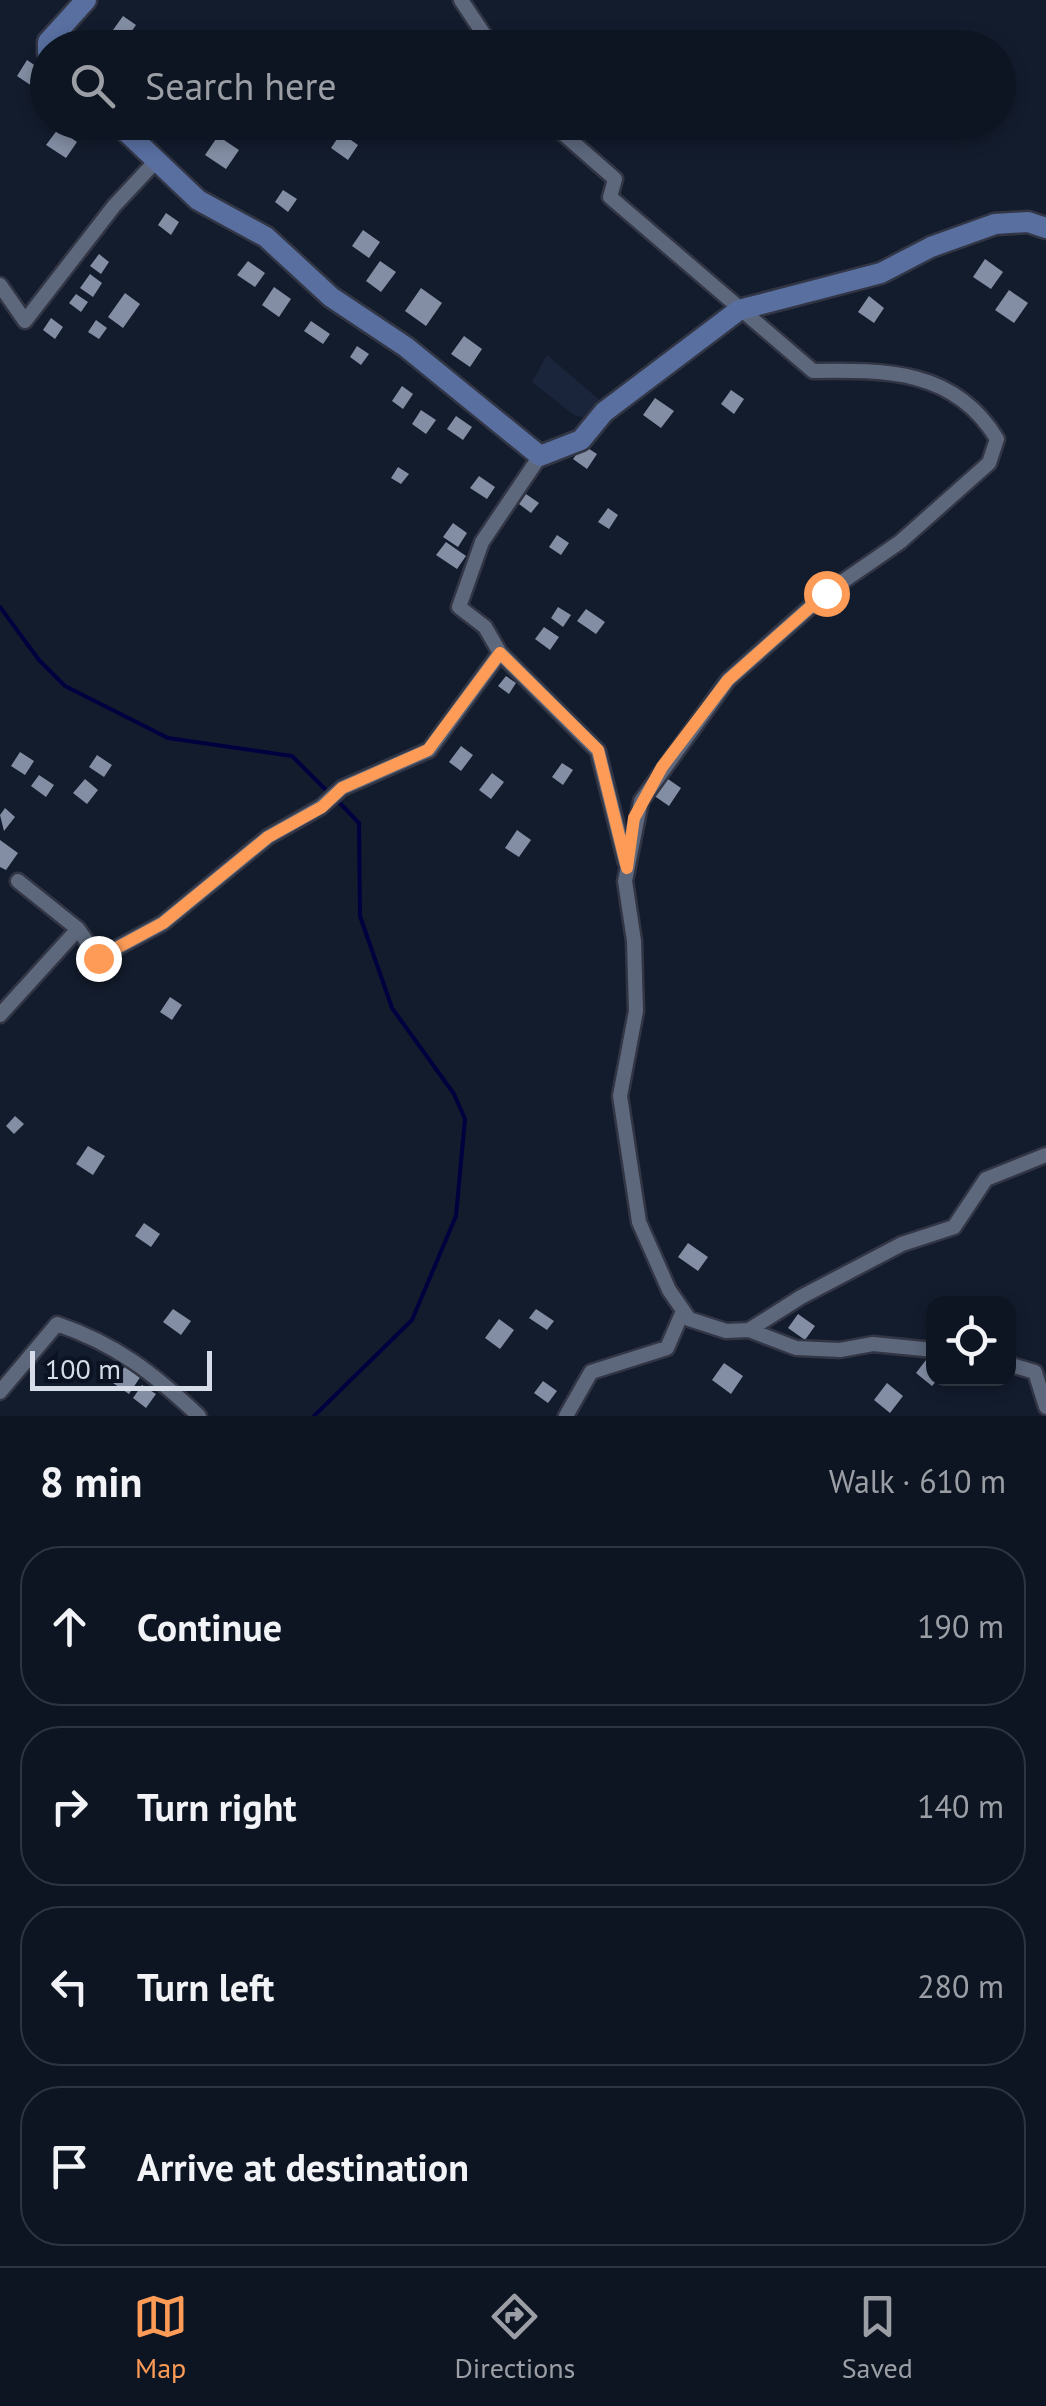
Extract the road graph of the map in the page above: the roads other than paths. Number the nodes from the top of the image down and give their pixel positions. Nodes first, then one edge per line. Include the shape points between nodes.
1 (86, 0) edge
2 (461, 0) edge
3 (59, 30) edge
4 (481, 30) edge
5 (134, 140) edge
6 (571, 140) edge
7 (155, 162) junction
8 (1046, 228) edge
9 (0, 285) edge
10 (739, 310) junction
11 (540, 456) junction
12 (500, 653) junction
13 (627, 868) junction
14 (18, 880) dead end
15 (78, 928) junction
16 (0, 1015) edge
17 (1046, 1155) edge
18 (683, 1311) junction
19 (749, 1330) junction
20 (926, 1349) edge
21 (1016, 1366) edge
22 (0, 1392) edge
23 (1046, 1407) edge
24 (199, 1416) edge
25 (566, 1416) edge

1 - 3 street
2 - 4 street
5 - 7 street
6 - 10 street via 615,179 610,197
7 - 9 street via 25,321
7 - 11 street via 198,200 280,248 332,297 406,347
8 - 10 street via 995,224 931,246 881,273
10 - 11 street via 604,412 580,440
10 - 13 street via 813,371 878,370 961,395 997,438 989,463 728,680 640,801
11 - 12 street via 482,542 459,607 485,627
12 - 13 street via 598,750
12 - 15 street via 428,750 342,788 268,837 163,923 98,958
13 - 18 street via 636,1012 620,1096 640,1222
14 - 15 street
15 - 16 street
17 - 19 street via 986,1179 954,1227 902,1244
18 - 19 street via 726,1331
18 - 25 street via 667,1348 591,1372
19 - 20 street via 796,1348
21 - 23 street via 1035,1372
22 - 24 street via 56,1324 118,1350

